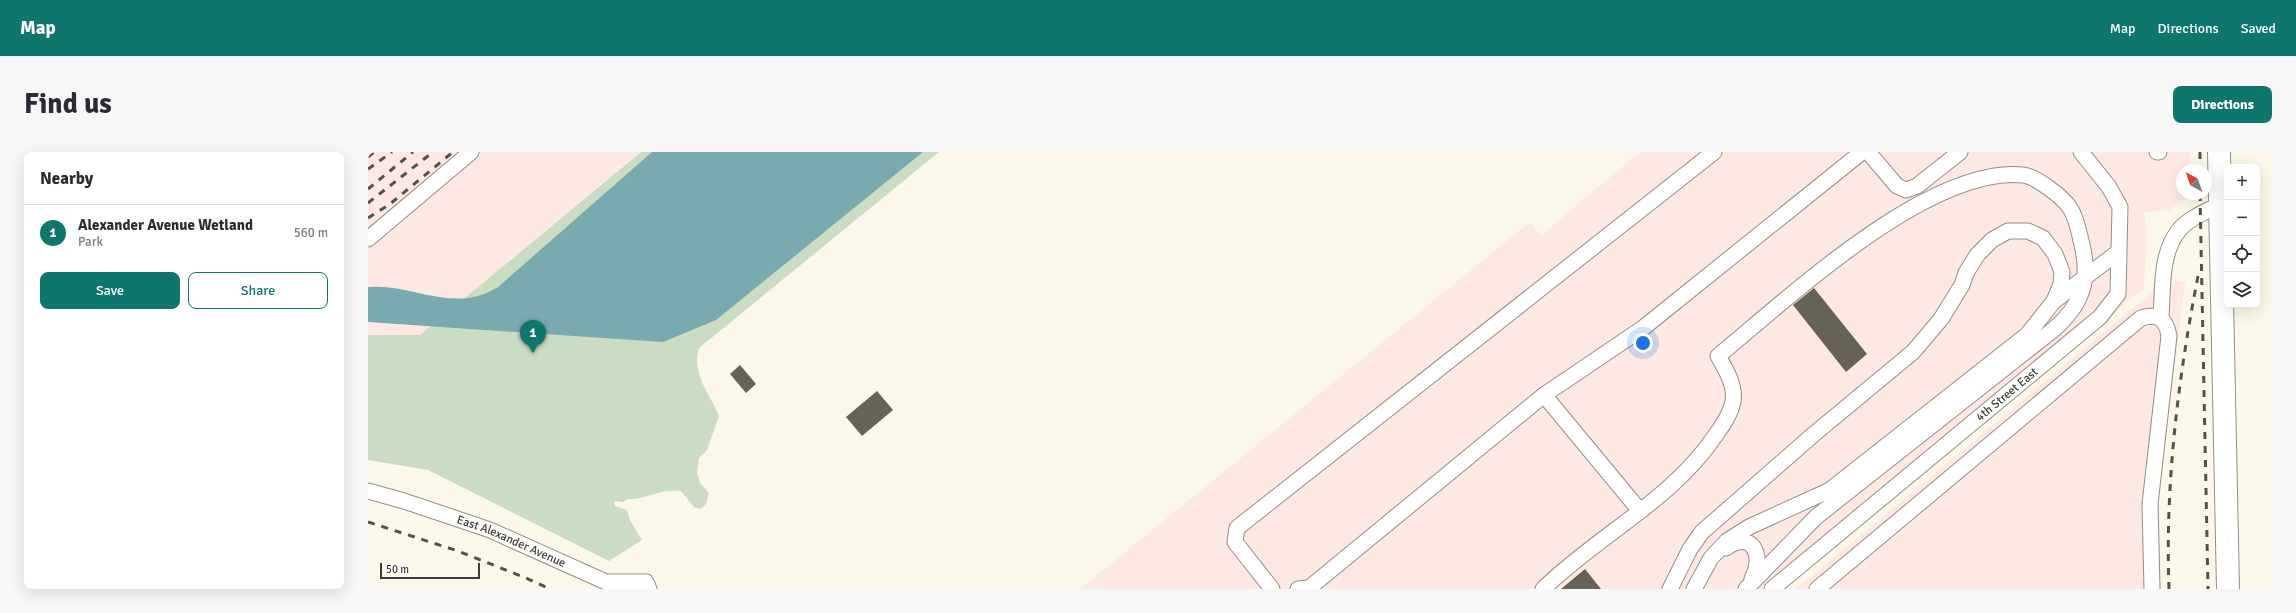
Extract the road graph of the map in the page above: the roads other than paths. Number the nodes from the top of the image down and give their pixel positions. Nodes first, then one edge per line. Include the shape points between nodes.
1 (471, 152) edge
2 (1714, 152) edge
3 (1862, 152) edge
4 (1868, 152) edge
5 (1960, 152) edge
6 (2081, 152) edge
7 (2219, 152) edge
8 (2220, 204) junction
9 (368, 239) edge
10 (2118, 253) junction
11 (2085, 279) junction
12 (2054, 301) junction
13 (2161, 317) junction
14 (1544, 395) junction
15 (368, 491) edge
16 (1640, 511) junction
17 (1711, 558) junction
18 (648, 585) edge
19 (1746, 588) edge
20 (1272, 589) edge
21 (1298, 589) edge
22 (1543, 589) edge
23 (1670, 589) edge
24 (1694, 589) edge
25 (1772, 589) edge
26 (1817, 589) edge
27 (2152, 589) edge
28 (2228, 589) edge

1 - 9 street
2 - 20 street via 1237,528 1235,542
3 - 14 street via 1643,328
4 - 5 street via 1897,186 1906,190 1917,186
6 - 10 street, 4th Street East via 2109,187 2120,207
7 - 8 highway
8 - 13 street via 2181,228 2170,244 2165,262
8 - 28 highway
10 - 11 street
10 - 25 street, 4th Street East via 2118,294 2100,318
11 - 12 street
11 - 16 street via 2087,263 2079,230 2070,208 2051,189 2025,175 2001,176 1960,185 1924,202 1873,232 1718,356 1732,385 1734,401 1724,425 1698,459 1670,489
11 - 19 street via 2076,306 2062,321 1816,518
12 - 17 street via 2027,335 1830,490 1749,527 1727,541
12 - 23 street via 2062,272 2055,254 2043,238 2028,232 2008,231 1992,240 1977,255 1941,319 1913,352 1702,532 1690,549
13 - 26 street via 2152,315 2141,318
13 - 27 street via 2167,326 2168,336 2150,504
14 - 16 street
14 - 21 street via 1309,588
15 - 18 street, East Alexander Avenue via 490,530 606,582
16 - 22 street via 1561,571
17 - 19 street via 1730,544 1739,541 1754,548 1758,558 1757,570
17 - 24 street

